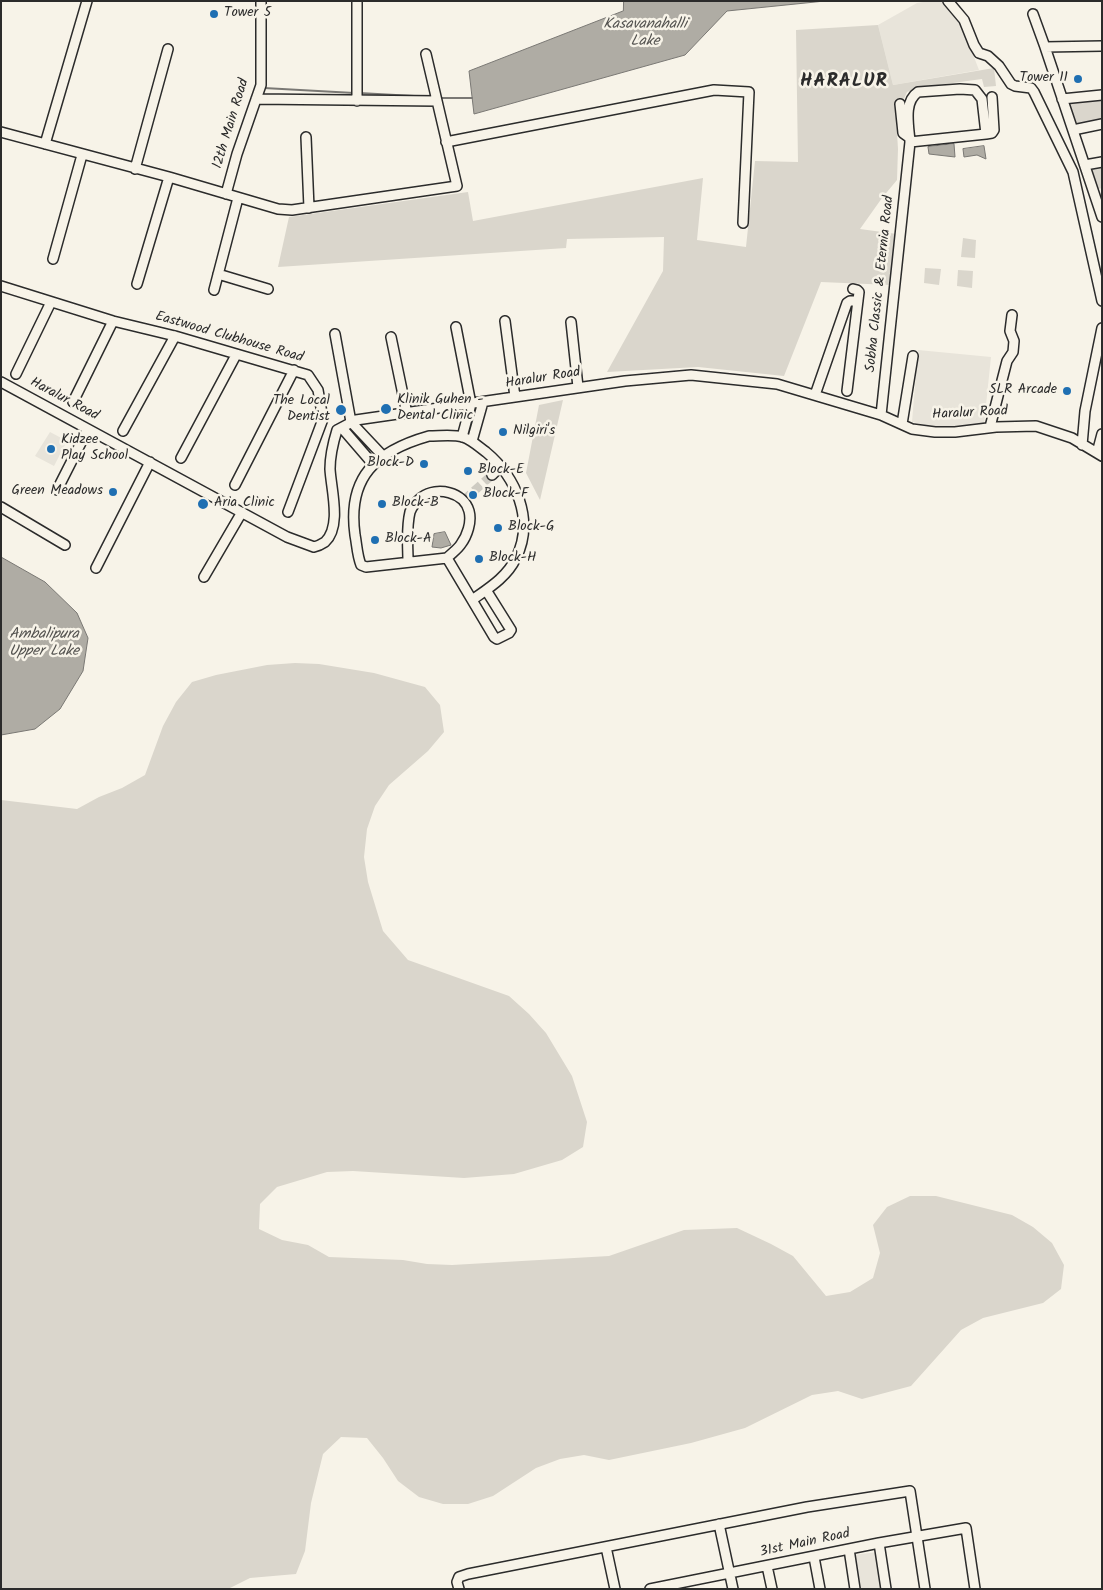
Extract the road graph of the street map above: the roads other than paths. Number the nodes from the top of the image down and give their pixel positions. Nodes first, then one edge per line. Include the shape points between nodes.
1 (87, 1) edge
2 (261, 1) edge
3 (357, 1) edge
4 (948, 1) edge
5 (1033, 14) dead end
6 (1102, 46) edge
7 (1045, 47) junction
8 (168, 49) dead end
9 (426, 54) dead end
10 (1102, 95) edge
11 (357, 96) junction
12 (992, 97) dead end
13 (256, 99) junction
14 (436, 99) junction
15 (1062, 99) junction
16 (900, 104) dead end
17 (1102, 124) edge
18 (1073, 130) junction
19 (1, 132) edge
20 (986, 134) junction
21 (306, 137) dead end
22 (910, 140) junction
23 (446, 142) junction
24 (45, 144) junction
25 (82, 155) junction
26 (1102, 162) edge
27 (1085, 165) junction
28 (135, 169) junction
29 (169, 177) junction
30 (1098, 190) edge
31 (226, 194) junction
32 (238, 198) junction
33 (309, 208) junction
34 (1102, 217) edge
35 (743, 223) dead end
36 (53, 259) dead end
37 (218, 274) junction
38 (137, 284) dead end
39 (1, 286) edge
40 (268, 289) dead end
41 (853, 289) dead end
42 (214, 290) dead end
43 (858, 301) junction
44 (1102, 301) edge
45 (51, 302) junction
46 (1012, 315) dead end
47 (113, 321) junction
48 (505, 321) dead end
49 (571, 322) dead end
50 (456, 328) dead end
51 (1102, 328) edge
52 (335, 334) dead end
53 (175, 336) junction
54 (390, 337) dead end
55 (236, 354) junction
56 (913, 356) dead end
57 (294, 370) junction
58 (16, 374) dead end
59 (1, 382) edge
60 (578, 387) junction
61 (847, 390) dead end
62 (814, 395) junction
63 (515, 397) junction
64 (73, 402) dead end
65 (483, 402) junction
66 (472, 404) junction
67 (407, 414) junction
68 (881, 415) junction
69 (351, 422) junction
70 (902, 424) junction
71 (342, 428) junction
72 (990, 428) junction
73 (88, 429) junction
74 (123, 431) dead end
75 (1102, 434) edge
76 (462, 437) junction
77 (472, 441) junction
78 (1082, 445) junction
79 (1099, 455) edge
80 (383, 456) junction
81 (181, 458) dead end
82 (150, 462) junction
83 (373, 464) junction
84 (501, 466) junction
85 (492, 475) tunnel mouth
86 (235, 484) dead end
87 (57, 490) dead end
88 (1, 508) edge
89 (242, 512) junction
90 (288, 512) dead end
91 (66, 545) dead end
92 (448, 558) junction
93 (408, 562) junction
94 (96, 568) dead end
95 (204, 577) dead end
96 (486, 590) junction
97 (472, 600) junction
98 (719, 1524) junction
99 (916, 1536) junction
100 (879, 1543) junction
101 (606, 1547) junction
102 (849, 1549) junction
103 (814, 1557) junction
104 (767, 1566) junction
105 (729, 1573) junction
106 (458, 1586) edge
107 (675, 1586) edge
108 (615, 1589) edge
109 (650, 1589) edge
110 (733, 1589) edge
111 (772, 1589) edge
112 (820, 1589) edge
113 (856, 1589) edge
114 (886, 1589) edge
115 (925, 1589) edge
116 (975, 1589) edge

1 - 24 street
2 - 13 street, 12th Main Road via 261,85
3 - 11 street
4 - 44 street via 964,20 979,53 999,66 1011,84 1031,88 1034,92 1073,172
5 - 7 street
6 - 7 street
7 - 15 street
8 - 28 street
9 - 14 street
10 - 15 street
11 - 13 street
11 - 14 street
12 - 20 street via 994,130
13 - 31 street, 12th Main Road
14 - 23 street
15 - 18 street
16 - 22 street via 903,133
17 - 18 street
18 - 27 street
19 - 24 street
20 - 22 street
20 - 22 street, Sobha Classic & Eternia Road via 980,95 975,90 918,92 908,105
21 - 33 street
22 - 68 street, Sobha Classic & Eternia Road
23 - 33 street via 457,186
23 - 35 street via 714,90 750,92
24 - 25 street
25 - 28 street
25 - 36 street
26 - 27 street
27 - 30 street
28 - 29 street
29 - 31 street
29 - 38 street
30 - 34 street
31 - 32 street
32 - 33 street via 278,209
32 - 37 street
37 - 40 street
37 - 42 street
39 - 45 street, Eastwood Clubhouse Road
41 - 43 street via 858,290
43 - 61 street
43 - 62 street via 850,300 847,304
45 - 47 street, Eastwood Clubhouse Road
45 - 58 street
46 - 72 street via 1013,352 1007,361
47 - 53 street, Eastwood Clubhouse Road
47 - 64 street
48 - 63 street
49 - 60 street
50 - 66 street
51 - 78 street
52 - 69 street
53 - 55 street, Eastwood Clubhouse Road
53 - 74 street
54 - 67 street
55 - 57 street, Eastwood Clubhouse Road
55 - 81 street
56 - 70 street
57 - 86 street
57 - 90 street, Eastwood Clubhouse Road via 308,375 318,390 323,419
59 - 73 street, Haralur Road
60 - 62 street, Haralur Road via 691,375 778,384
60 - 63 street, Haralur Road
62 - 68 street, Haralur Road
63 - 65 street, Haralur Road
65 - 66 street, Haralur Road
65 - 77 street
66 - 67 street, Haralur Road
66 - 76 street
67 - 69 street, Haralur Road
68 - 70 street, Haralur Road
69 - 71 street, Haralur Road
69 - 80 street
70 - 72 street, Haralur Road via 912,429 935,432
71 - 83 street
71 - 89 street, Haralur Road via 337,430 331,449 334,525 326,541 314,548
72 - 78 street, Haralur Road via 1036,426 1072,438
73 - 82 street, Haralur Road
73 - 87 street
75 - 79 street
76 - 77 street
76 - 80 street via 429,436 408,442
77 - 84 street
78 - 79 street, Haralur Road
80 - 83 street
82 - 89 street, Haralur Road
82 - 94 street
83 - 93 street via 360,482 354,507 358,557 366,567
84 - 85 street
84 - 96 street via 514,486 523,511 522,535 517,557 507,573
88 - 91 street
89 - 95 street
92 - 93 street
92 - 93 street via 466,536 470,511 464,501 449,492 438,491 424,496 410,511
92 - 97 street
96 - 97 street
96 - 97 street via 511,630 509,634 497,639 494,637
98 - 99 street via 910,1491
98 - 101 street
98 - 105 street
99 - 100 street, 31st Main Road
99 - 115 street
99 - 116 street, 31st Main Road via 966,1528
100 - 102 street, 31st Main Road
100 - 114 street
101 - 106 street via 468,1574 459,1577
101 - 108 street
102 - 103 street, 31st Main Road
102 - 113 street
103 - 104 street, 31st Main Road
103 - 112 street
104 - 105 street, 31st Main Road
104 - 111 street
105 - 107 street, 31st Main Road
105 - 110 street
107 - 109 street, 31st Main Road

